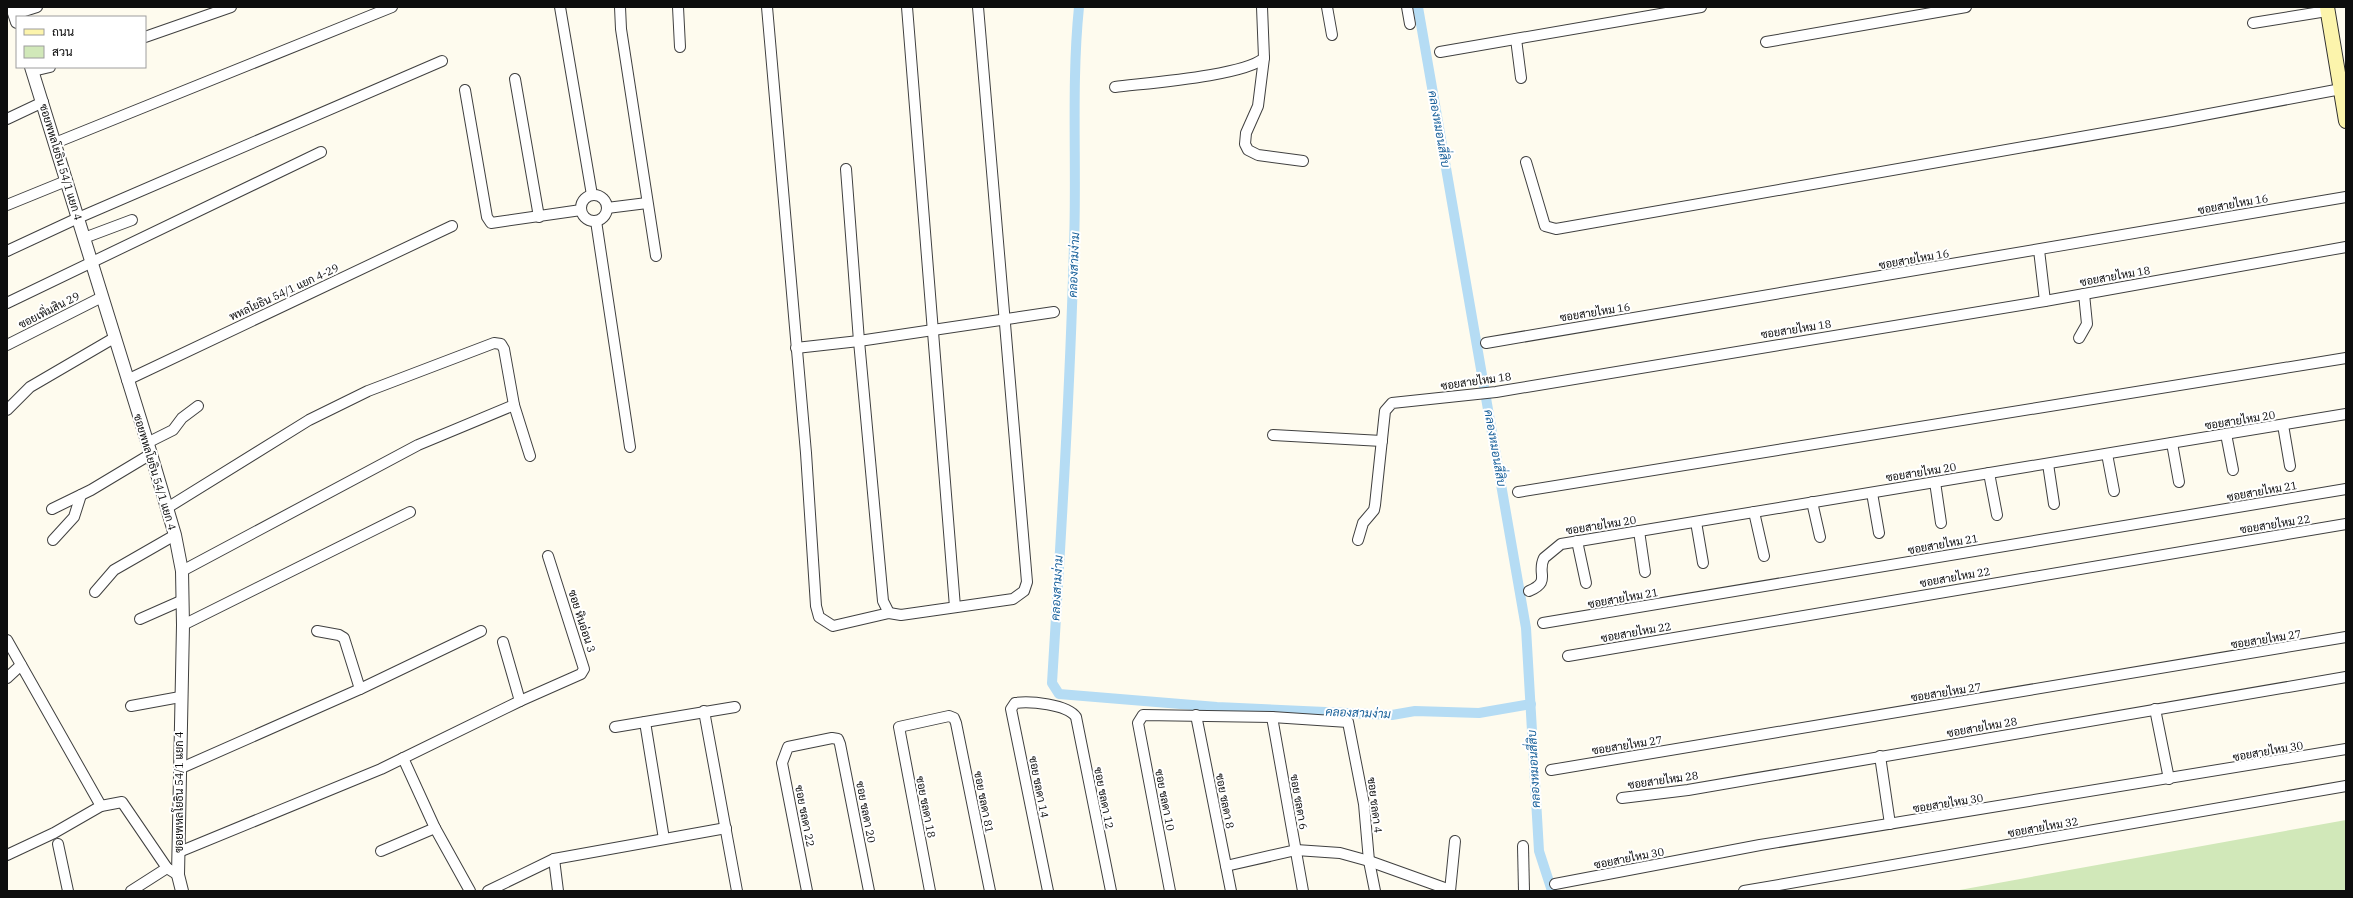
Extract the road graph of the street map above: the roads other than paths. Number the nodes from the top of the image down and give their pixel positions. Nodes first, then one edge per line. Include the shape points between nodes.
1 (37, 7) edge
2 (231, 7) edge
3 (392, 7) edge
4 (560, 7) edge
5 (620, 7) edge
6 (678, 7) edge
7 (767, 7) edge
8 (907, 7) edge
9 (978, 7) edge
10 (1262, 7) edge
11 (1327, 7) edge
12 (1407, 7) edge
13 (1701, 7) edge
14 (1966, 7) edge
15 (2327, 9) edge
16 (1916, 11) edge
17 (15, 14) edge
18 (2253, 23) dead end
19 (1410, 24) dead end
20 (1332, 35) dead end
21 (146, 37) edge
22 (1516, 39) junction
23 (1766, 42) dead end
24 (680, 47) dead end
25 (1440, 52) dead end
26 (2340, 55) edge
27 (1264, 58) junction
28 (442, 61) dead end
29 (32, 69) edge
30 (1521, 78) dead end
31 (515, 79) dead end
32 (1116, 87) dead end
33 (2340, 89) junction
34 (465, 90) dead end
35 (43, 102) junction
36 (7, 119) edge
37 (2346, 121) edge
38 (56, 143) junction
39 (321, 152) dead end
40 (1303, 161) dead end
41 (1526, 162) dead end
42 (846, 169) dead end
43 (66, 181) junction
44 (592, 195) junction
45 (2346, 197) edge
46 (647, 203) junction
47 (7, 205) edge
48 (607, 208) junction
49 (581, 210) junction
50 (539, 217) junction
51 (78, 218) junction
52 (132, 220) dead end
53 (596, 221) junction
54 (452, 226) dead end
55 (84, 238) junction
56 (2346, 247) edge
57 (2039, 250) junction
58 (7, 251) edge
59 (656, 256) dead end
60 (91, 263) junction
61 (2084, 294) junction
62 (102, 297) junction
63 (2045, 300) junction
64 (7, 303) edge
65 (1054, 312) dead end
66 (1004, 320) junction
67 (932, 330) junction
68 (114, 338) junction
69 (2079, 338) dead end
70 (859, 341) junction
71 (1486, 343) dead end
72 (7, 345) edge
73 (796, 348) junction
74 (2346, 358) edge
75 (127, 380) junction
76 (514, 405) junction
77 (198, 406) dead end
78 (7, 410) edge
79 (2346, 415) edge
80 (2283, 425) junction
81 (2226, 434) junction
82 (1273, 436) dead end
83 (1382, 441) junction
84 (147, 442) junction
85 (2172, 443) junction
86 (630, 447) dead end
87 (151, 454) junction
88 (2107, 454) junction
89 (530, 456) dead end
90 (2048, 464) junction
91 (2290, 466) dead end
92 (2233, 470) dead end
93 (1989, 473) junction
94 (1935, 482) junction
95 (2179, 482) dead end
96 (2346, 489) edge
97 (2114, 491) dead end
98 (1518, 492) dead end
99 (1872, 493) junction
100 (81, 495) junction
101 (1812, 502) junction
102 (2054, 504) dead end
103 (167, 508) junction
104 (52, 510) dead end
105 (410, 512) dead end
106 (1754, 512) junction
107 (1997, 515) dead end
108 (1696, 522) junction
109 (1941, 523) dead end
110 (2346, 524) edge
111 (1639, 531) junction
112 (1879, 533) dead end
113 (175, 535) junction
114 (1820, 537) dead end
115 (53, 540) dead end
116 (1358, 540) dead end
117 (1578, 541) junction
118 (548, 556) dead end
119 (1764, 556) dead end
120 (1703, 563) dead end
121 (182, 571) junction
122 (1645, 572) dead end
123 (1586, 583) dead end
124 (1529, 591) dead end
125 (95, 592) dead end
126 (183, 600) junction
127 (955, 607) junction
128 (889, 613) junction
129 (140, 619) dead end
130 (1543, 623) dead end
131 (183, 625) junction
132 (317, 630) dead end
133 (481, 631) dead end
134 (2346, 638) edge
135 (7, 640) edge
136 (503, 642) dead end
137 (1568, 656) dead end
138 (22, 665) junction
139 (2346, 676) edge
140 (7, 678) edge
141 (360, 689) junction
142 (180, 697) junction
143 (520, 701) junction
144 (131, 706) dead end
145 (734, 707) dead end
146 (2156, 709) junction
147 (704, 711) junction
148 (1072, 712) joint
149 (1196, 716) junction
150 (1272, 717) junction
151 (954, 718) joint
152 (645, 722) junction
153 (615, 727) dead end
154 (838, 739) joint
155 (2346, 749) edge
156 (1880, 756) junction
157 (403, 758) junction
158 (179, 769) junction
159 (1551, 770) dead end
160 (2169, 779) junction
161 (2346, 786) edge
162 (1622, 798) dead end
163 (101, 806) junction
164 (1890, 824) junction
165 (435, 828) junction
166 (726, 828) junction
167 (664, 839) junction
168 (1455, 841) dead end
169 (58, 844) dead end
170 (1523, 846) dead end
171 (1296, 850) junction
172 (381, 851) dead end
173 (178, 852) junction
174 (7, 855) edge
175 (554, 859) junction
176 (1369, 861) junction
177 (1226, 866) junction
178 (167, 868) junction
179 (178, 875) junction
180 (1555, 884) dead end
181 (1450, 890) edge
182 (68, 891) edge
183 (131, 891) edge
184 (182, 891) edge
185 (470, 891) edge
186 (488, 891) edge
187 (558, 891) edge
188 (737, 891) edge
189 (808, 891) edge
190 (869, 891) edge
191 (930, 891) edge
192 (990, 891) edge
193 (1048, 891) edge
194 (1110, 891) edge
195 (1170, 891) edge
196 (1231, 891) edge
197 (1303, 891) edge
198 (1375, 891) edge
199 (1524, 891) edge
200 (1744, 891) edge

1 - 17 street
2 - 21 street
3 - 38 street
4 - 44 street
5 - 46 street via 621,29
6 - 24 street
7 - 73 street
8 - 67 street
9 - 66 street
10 - 27 street
11 - 20 street
12 - 19 street
13 - 22 street
14 - 16 street
15 - 18 street
15 - 26 main road
16 - 23 street
22 - 25 street
22 - 30 street
26 - 33 main road
27 - 32 street via 1257,64 1206,76
27 - 40 street via 1258,106 1246,132 1245,144 1248,150 1258,155
28 - 51 street
29 - 35 street, ซอยพหลโยธิน 54/1 แยก 4
31 - 50 street
33 - 37 main road
33 - 41 street via 2164,123 1556,229 1545,226
34 - 50 street via 487,217 491,223
35 - 36 street
35 - 38 street, ซอยพหลโยธิน 54/1 แยก 4
38 - 43 street, ซอยพหลโยธิน 54/1 แยก 4
39 - 60 street
42 - 70 street
43 - 47 street
43 - 51 street, ซอยพหลโยธิน 54/1 แยก 4
44 - 48 street via 604,200
44 - 49 street via 582,202
45 - 57 street, ซอยสายไหม 16
46 - 48 street
46 - 59 street
48 - 53 street via 604,217
49 - 50 street
49 - 53 street via 588,220
51 - 55 street, ซอยพหลโยธิน 54/1 แยก 4
51 - 58 street
52 - 55 street
53 - 86 street
54 - 75 street, พหลโยธิน 54/1 แยก 4-29
55 - 60 street, ซอยพหลโยธิน 54/1 แยก 4
56 - 61 street, ซอยสายไหม 18
57 - 63 street
57 - 71 street, ซอยสายไหม 16
60 - 62 street, ซอยพหลโยธิน 54/1 แยก 4
60 - 64 street
61 - 63 street, ซอยสายไหม 18
61 - 69 street via 2087,324
62 - 68 street, ซอยพหลโยธิน 54/1 แยก 4
62 - 72 street, ซอยเพิ่มสิน 29
63 - 83 street, ซอยสายไหม 18 via 1496,392 1389,405 1385,411
65 - 66 street
66 - 67 street
66 - 127 street via 1026,582 1024,591 1013,599
67 - 70 street
67 - 127 street
68 - 75 street, ซอยพหลโยธิน 54/1 แยก 4
68 - 78 street via 30,387 20,394
70 - 73 street
70 - 128 street via 883,601
73 - 128 street via 814,588 819,617 833,626
74 - 98 street
75 - 84 street, ซอยพหลโยธิน 54/1 แยก 4
76 - 89 street
76 - 103 street via 504,349 501,344 494,343 439,362 355,397 309,420
76 - 121 street via 418,446
77 - 84 street via 182,418 173,430
79 - 80 street, ซอยสายไหม 20
80 - 81 street, ซอยสายไหม 20
80 - 91 street
81 - 85 street, ซอยสายไหม 20
81 - 92 street
82 - 83 street
83 - 116 street, ซอยสายไหม 18 via 1374,510 1363,523
84 - 87 street, ซอยพหลโยธิน 54/1 แยก 4
85 - 88 street, ซอยสายไหม 20
85 - 95 street
87 - 100 street
87 - 103 street, ซอยพหลโยธิน 54/1 แยก 4
88 - 90 street, ซอยสายไหม 20
88 - 97 street
90 - 93 street, ซอยสายไหม 20
90 - 102 street
93 - 94 street, ซอยสายไหม 20
93 - 107 street
94 - 99 street, ซอยสายไหม 20
94 - 109 street
96 - 130 street, ซอยสายไหม 21
99 - 101 street, ซอยสายไหม 20
99 - 112 street
100 - 104 street
100 - 115 street via 74,517
101 - 106 street, ซอยสายไหม 20
101 - 114 street
103 - 113 street, ซอยพหลโยธิน 54/1 แยก 4
105 - 131 street
106 - 108 street, ซอยสายไหม 20
106 - 119 street
108 - 111 street, ซอยสายไหม 20
108 - 120 street
110 - 137 street, ซอยสายไหม 22
111 - 117 street, ซอยสายไหม 20
111 - 122 street
113 - 121 street, ซอยพหลโยธิน 54/1 แยก 4
113 - 125 street via 114,570
117 - 123 street
117 - 124 street, ซอยสายไหม 20 via 1562,544 1546,555 1542,560 1542,583
118 - 143 street, ซอย หินอ่อน 3 via 584,669 581,674
121 - 126 street, ซอยพหลโยธิน 54/1 แยก 4
126 - 129 street
126 - 131 street, ซอยพหลโยธิน 54/1 แยก 4
127 - 128 street via 900,615
131 - 142 street, ซอยพหลโยธิน 54/1 แยก 4
132 - 141 street via 344,638
133 - 141 street
134 - 159 street, ซอยสายไหม 27
135 - 138 street
136 - 143 street
138 - 140 street
138 - 163 street
139 - 146 street, ซอยสายไหม 28
141 - 158 street
142 - 144 street
142 - 158 street, ซอยพหลโยธิน 54/1 แยก 4
143 - 157 street, ซอย หินอ่อน 3
145 - 147 street
146 - 156 street, ซอยสายไหม 28
146 - 160 street
147 - 152 street
147 - 166 street
148 - 193 street, ซอย ชลดา 14 via 1066,708 1030,703 1015,703 1011,708
148 - 194 street, ซอย ชลดา 12 via 1076,717
149 - 150 street
149 - 177 street, ซอย ชลดา 8
149 - 195 street, ซอย ชลดา 10 via 1143,715 1138,723
150 - 171 street, ซอย ชลดา 6
150 - 176 street, ซอย ชลดา 4 via 1348,722 1364,804
151 - 191 street, ซอย ชลดา 18 via 949,716 899,727
151 - 192 street, ซอย ชลดา 81
152 - 153 street
152 - 167 street
154 - 189 street, ซอย ชลดา 22 via 788,747 782,763
154 - 190 street, ซอย ชลดา 20
155 - 160 street, ซอยสายไหม 30
156 - 162 street, ซอยสายไหม 28 via 1688,790
156 - 164 street
157 - 165 street
157 - 173 street, ซอย หินอ่อน 3
158 - 173 street, ซอยพหลโยธิน 54/1 แยก 4
160 - 164 street, ซอยสายไหม 30
161 - 200 street, ซอยสายไหม 32
163 - 174 street via 54,833
163 - 178 street via 124,802
164 - 180 street, ซอยสายไหม 30 via 1760,845
165 - 172 street
165 - 185 street
166 - 167 street
166 - 188 street
167 - 175 street
168 - 181 street
169 - 182 street
170 - 199 street
171 - 176 street via 1340,853
171 - 177 street
171 - 197 street, ซอย ชลดา 6
173 - 179 street, ซอยพหลโยธิน 54/1 แยก 4
175 - 186 street
175 - 187 street
176 - 181 street
176 - 198 street, ซอย ชลดา 4
177 - 196 street, ซอย ชลดา 8
178 - 179 street
178 - 183 street
179 - 184 street, ซอยพหลโยธิน 54/1 แยก 4

